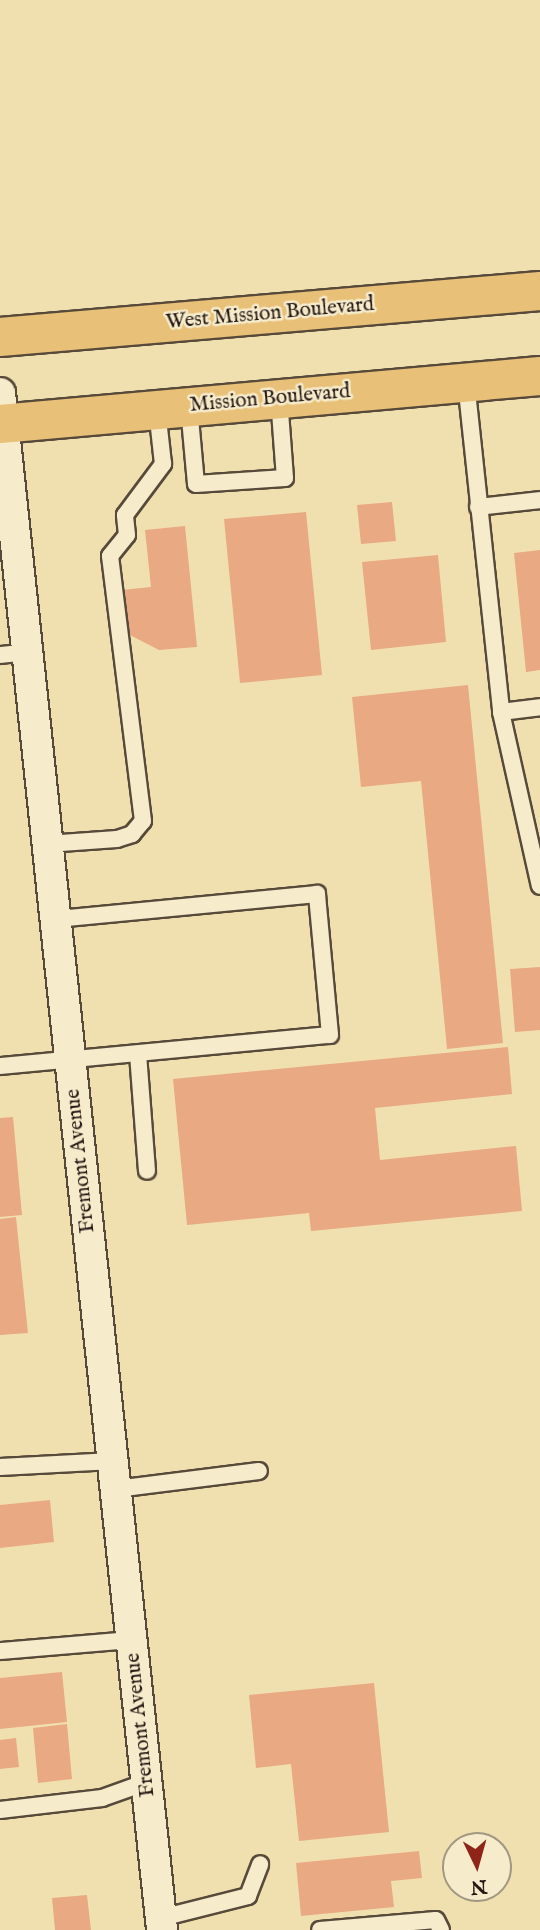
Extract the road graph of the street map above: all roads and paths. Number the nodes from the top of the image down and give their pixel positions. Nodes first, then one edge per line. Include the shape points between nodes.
1 (540, 291) edge
2 (0, 337) edge
3 (540, 376) edge
4 (466, 383) junction
5 (279, 398) junction
6 (173, 408) junction
7 (1, 414) edge
8 (540, 500) edge
9 (478, 507) junction
10 (14, 653) edge
11 (540, 708) edge
12 (501, 712) junction
13 (47, 844) junction
14 (540, 886) edge
15 (56, 919) junction
16 (138, 1054) junction
17 (70, 1061) junction
18 (0, 1066) edge
19 (147, 1171) dead end
20 (0, 1467) edge
21 (259, 1471) dead end
22 (114, 1475) junction
23 (132, 1640) junction
24 (0, 1651) edge
25 (147, 1782) junction
26 (0, 1810) edge
27 (260, 1864) dead end
28 (162, 1924) edge
29 (320, 1930) edge
30 (441, 1930) edge

1 - 2 main road, West Mission Boulevard
3 - 4 main road, Mission Boulevard
4 - 5 main road, Mission Boulevard
4 - 9 lane
5 - 6 main road, Mission Boulevard
5 - 6 lane via 285,478 197,484
6 - 7 main road, Mission Boulevard
6 - 13 lane via 163,464 125,515 127,535 110,556 143,821 132,834 117,839
7 - 10 street, Fremont Avenue
8 - 9 lane
9 - 12 lane
10 - 13 street, Fremont Avenue
11 - 12 lane
12 - 14 lane
13 - 15 street, Fremont Avenue
15 - 16 lane via 317,894 330,1035
15 - 17 street, Fremont Avenue
16 - 17 lane
16 - 19 lane
17 - 18 lane
17 - 22 street, Fremont Avenue
20 - 22 lane
21 - 22 lane
22 - 23 street, Fremont Avenue
23 - 24 lane
23 - 25 street, Fremont Avenue
25 - 26 lane via 102,1798
25 - 28 street, Fremont Avenue
27 - 28 lane via 248,1896
29 - 30 lane via 436,1920

